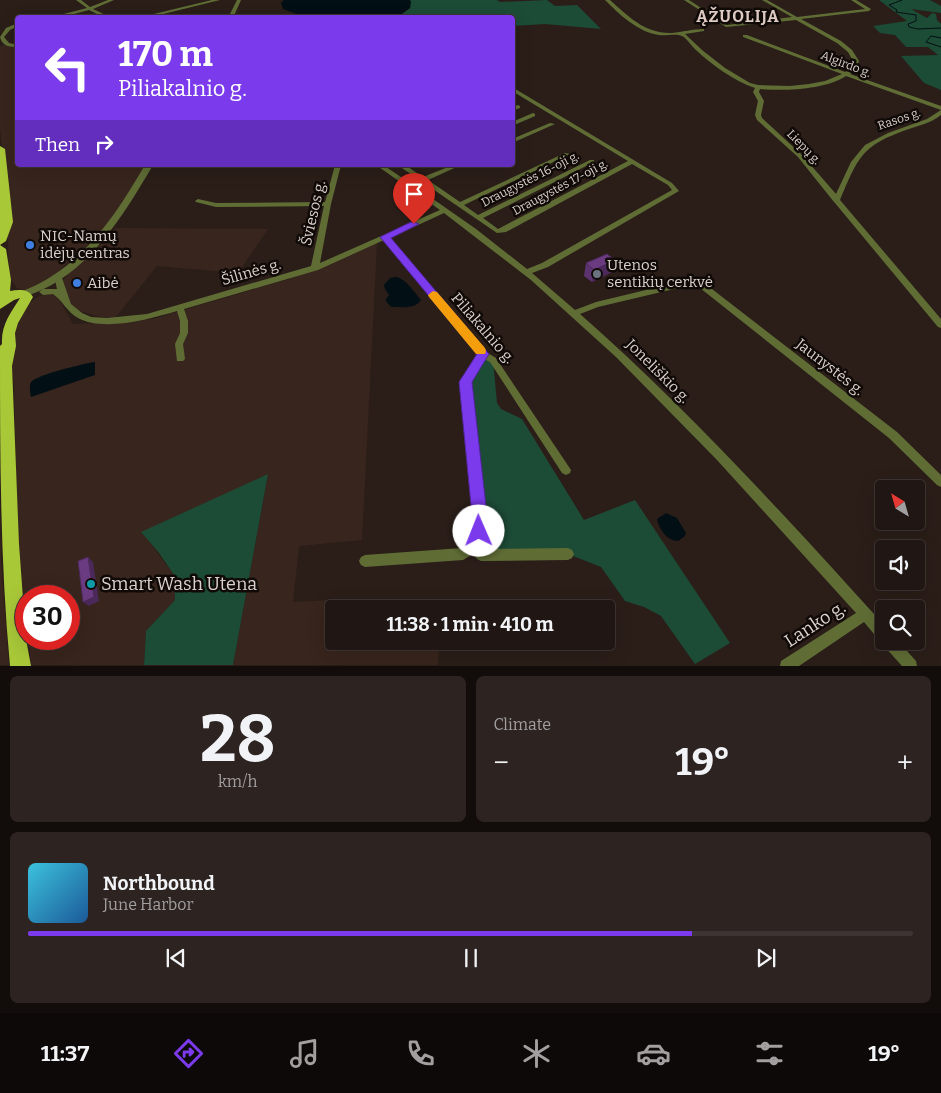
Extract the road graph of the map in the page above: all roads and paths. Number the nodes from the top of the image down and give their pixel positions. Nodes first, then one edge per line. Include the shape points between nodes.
1 (78, 0) edge
2 (112, 0) edge
3 (218, 0) edge
4 (239, 0) edge
5 (607, 0) edge
6 (686, 0) edge
7 (764, 0) edge
8 (853, 0) edge
9 (90, 9) junction
10 (63, 15) edge
11 (103, 15) edge
12 (152, 15) edge
13 (232, 15) edge
14 (797, 18) junction
15 (15, 25) edge
16 (702, 30) dead end
17 (680, 34) junction
18 (745, 36) dead end
19 (15, 46) edge
20 (848, 75) junction
21 (757, 88) junction
22 (515, 90) edge
23 (941, 108) edge
24 (941, 112) edge
25 (533, 115) dead end
26 (515, 123) edge
27 (552, 124) dead end
28 (515, 140) edge
29 (0, 149) edge
30 (567, 154) dead end
31 (592, 160) dead end
32 (633, 161) junction
33 (148, 167) edge
34 (337, 167) edge
35 (382, 167) edge
36 (403, 167) edge
37 (453, 167) edge
38 (423, 180) junction
39 (198, 201) dead end
40 (836, 201) junction
41 (328, 204) junction
42 (459, 205) junction
43 (444, 212) junction
44 (478, 218) junction
45 (385, 237) junction
46 (0, 242) edge
47 (0, 249) edge
48 (315, 268) junction
49 (66, 270) junction
50 (526, 273) junction
51 (5, 280) junction
52 (59, 280) junction
53 (696, 281) joint
54 (43, 292) junction
55 (23, 297) junction
56 (64, 298) junction
57 (1, 305) edge
58 (180, 309) junction
59 (573, 314) junction
60 (0, 316) edge
61 (941, 325) edge
62 (483, 354) junction
63 (180, 359) dead end
64 (3, 362) edge
65 (566, 470) dead end
66 (941, 482) edge
67 (476, 547) junction
68 (568, 554) dead end
69 (365, 561) dead end
70 (865, 614) junction
71 (875, 625) edge
72 (897, 650) edge
73 (20, 666) edge
74 (786, 666) edge
75 (911, 666) edge

1 - 9 street
2 - 9 street
3 - 12 street
4 - 13 street
5 - 17 street via 644,29 653,33
6 - 14 street via 726,26
7 - 14 street
8 - 14 street via 869,10
9 - 10 street
9 - 11 street
14 - 20 street via 850,50 856,64
15 - 19 street via 8,28 2,37 7,45
16 - 17 street
17 - 21 street via 746,84
18 - 20 street, Algirdo g.
20 - 21 street via 823,84
20 - 23 street, Algirdo g.
21 - 40 street, Liepų g. via 761,101 759,119 800,156
22 - 32 street
24 - 40 street, Rasos g. via 931,120 878,137 863,148
25 - 26 street
27 - 28 street
29 - 46 highway via 7,222
30 - 42 street
31 - 44 street, Draugystės 16-oji g.
32 - 44 street, Draugystės 17-oji g. via 503,230 497,231
32 - 50 street via 676,190
33 - 49 street via 107,231
34 - 41 street, Šviesos g.
35 - 43 street, Joneliškio g.
36 - 38 street
37 - 38 street
38 - 42 street
39 - 41 street via 216,205
40 - 61 street, Liepų g.
41 - 48 street, Šviesos g.
42 - 44 street
43 - 45 street, Šilinės g.
43 - 50 street, Joneliškio g.
45 - 48 street, Šilinės g.
45 - 62 street, Piliakalnio g.
47 - 51 highway
48 - 58 street, Šilinės g. via 220,294
49 - 52 street
49 - 55 street
50 - 59 street, Joneliškio g.
51 - 55 highway
51 - 57 highway
52 - 54 street
52 - 56 street, Šilinės g.
53 - 59 street via 596,305
53 - 66 street, Jaunystės g. via 893,435
54 - 55 street
54 - 56 street via 55,291
55 - 57 highway via 12,295
55 - 64 highway via 8,333 9,346
56 - 58 street, Šilinės g. via 67,305 90,320 130,320
57 - 60 highway
58 - 63 street via 184,321 179,344
59 - 70 street, Joneliškio g. via 711,447
62 - 65 street, Piliakalnio g. via 493,360
62 - 67 street via 466,382 480,515
64 - 73 highway via 7,393 11,564
67 - 68 street via 481,555
67 - 69 street via 463,554
70 - 71 street, Joneliškio g.
70 - 74 street, Lanko g.
72 - 75 street

